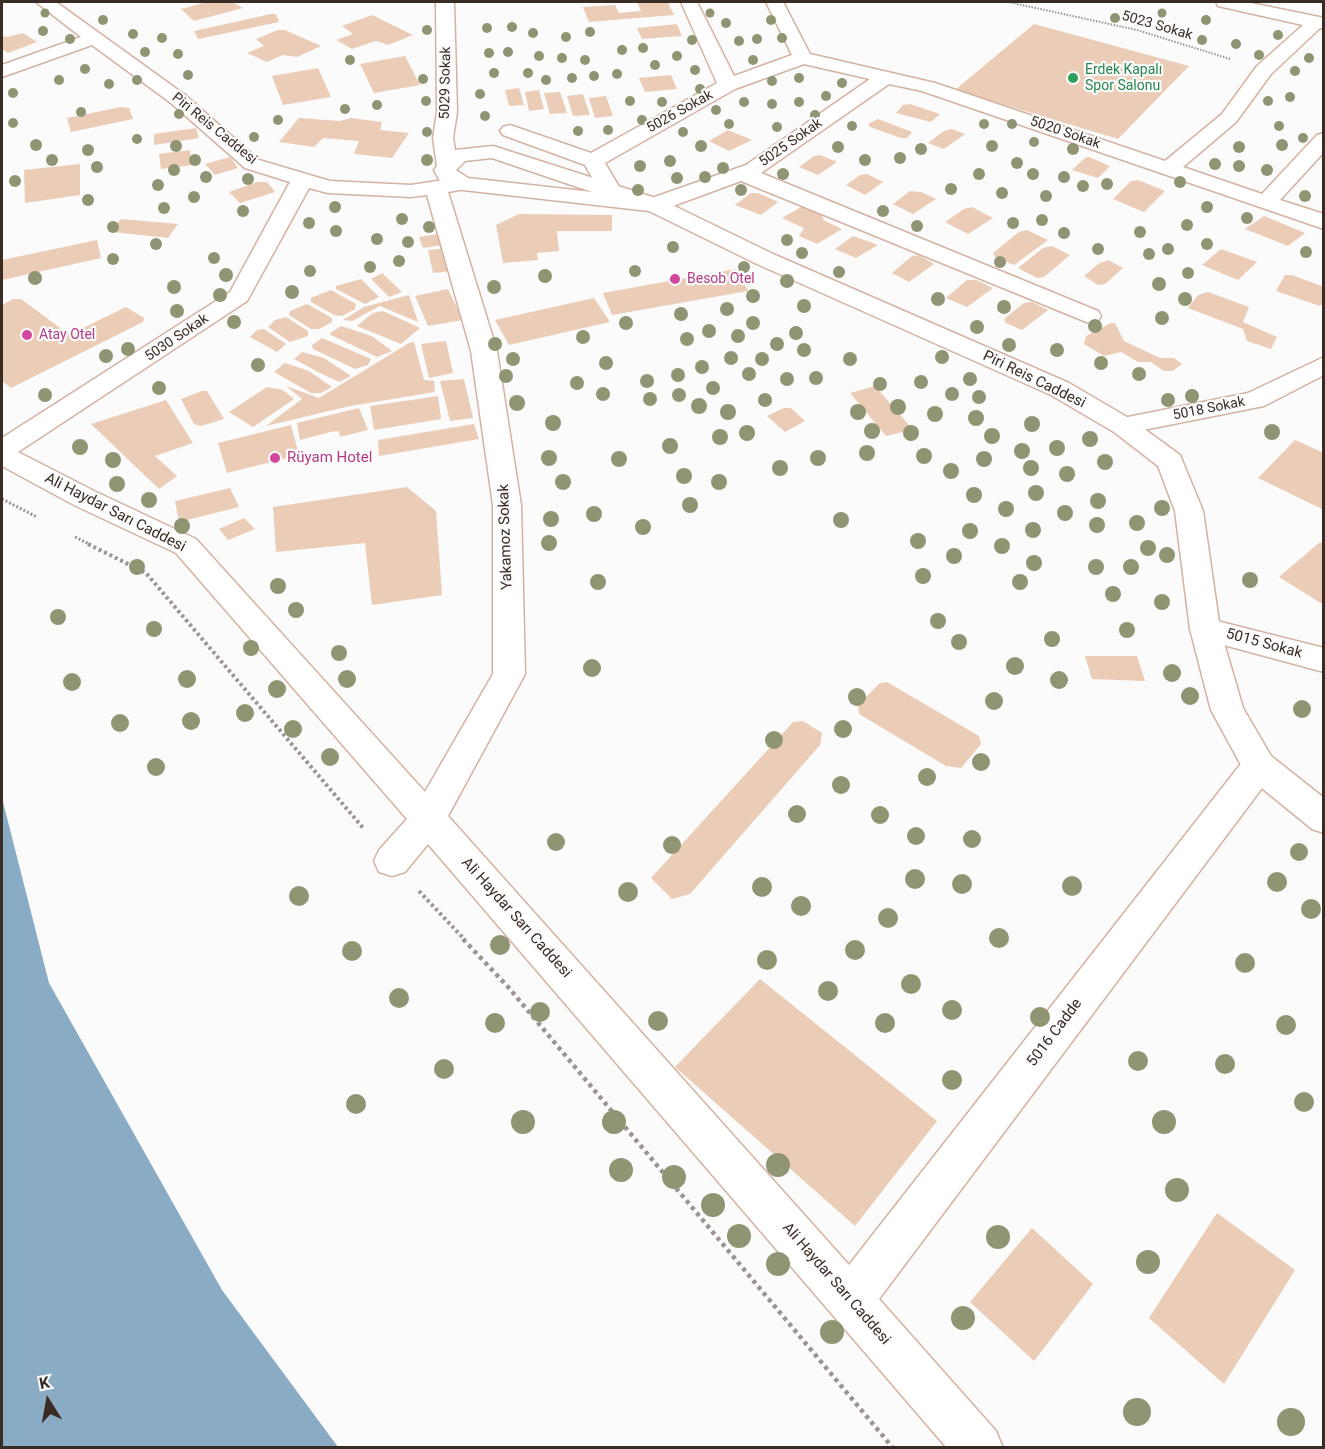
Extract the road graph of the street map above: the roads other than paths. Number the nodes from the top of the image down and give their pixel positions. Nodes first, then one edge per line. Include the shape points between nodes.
1 (45, 2) edge
2 (446, 2) edge
3 (689, 2) edge
4 (775, 2) edge
5 (1224, 2) edge
6 (1320, 23) edge
7 (95, 38) junction
8 (803, 58) junction
9 (2, 71) edge
10 (886, 77) junction
11 (728, 85) junction
12 (447, 112) junction
13 (510, 131) dead end
14 (1323, 140) edge
15 (497, 153) junction
16 (593, 161) junction
17 (1168, 169) junction
18 (741, 173) junction
19 (303, 179) junction
20 (446, 180) junction
21 (610, 190) junction
22 (1266, 202) junction
23 (654, 205) junction
24 (1323, 222) edge
25 (1089, 316) dead end
26 (1323, 366) edge
27 (1123, 426) junction
28 (2, 450) edge
29 (2, 455) edge
30 (1205, 629) junction
31 (1323, 660) edge
32 (1259, 766) junction
33 (428, 819) junction
34 (1323, 819) edge
35 (392, 861) road end
36 (850, 1300) junction
37 (979, 1448) edge

1 - 7 street, Piri Reis Caddesi
2 - 12 street, 5029 Sokak
3 - 11 street
4 - 8 street
5 - 6 street
6 - 17 street via 1264,70 1229,118
7 - 9 street
7 - 19 street, Piri Reis Caddesi via 178,99 252,164
8 - 10 street, 5020 Sokak
8 - 11 street, 5026 Sokak
10 - 17 street, 5020 Sokak via 928,87
10 - 18 street, 5025 Sokak via 753,169
11 - 16 street, 5026 Sokak
12 - 15 street via 467,134
12 - 20 street, 5029 Sokak via 443,138
13 - 16 street
14 - 22 street
15 - 20 street via 460,155
15 - 20 street via 513,163 511,174 496,183
15 - 21 street
16 - 21 street
17 - 22 street, 5020 Sokak
18 - 23 street, 5025 Sokak
18 - 25 street
19 - 20 street, Piri Reis Caddesi via 328,187
19 - 28 street, 5030 Sokak via 239,296
20 - 23 street
20 - 33 street, Yakamoz Sokak via 484,351 507,505 509,674
21 - 23 street
22 - 24 street, 5020 Sokak
23 - 27 street, Piri Reis Caddesi via 765,259 1060,389
26 - 27 street, 5018 Sokak via 1255,400
27 - 30 street, Piri Reis Caddesi via 1170,461 1189,511
29 - 33 street, Ali Haydar Sarı Caddesi via 186,546
30 - 31 street, 5015 Sokak
30 - 32 street, Piri Reis Caddesi via 1227,710
32 - 34 street, Piri Reis Caddesi
32 - 36 street, 5016 Cadde
33 - 35 street, Yakamoz Sokak
33 - 36 street, Ali Haydar Sarı Caddesi
36 - 37 street, Ali Haydar Sarı Caddesi

